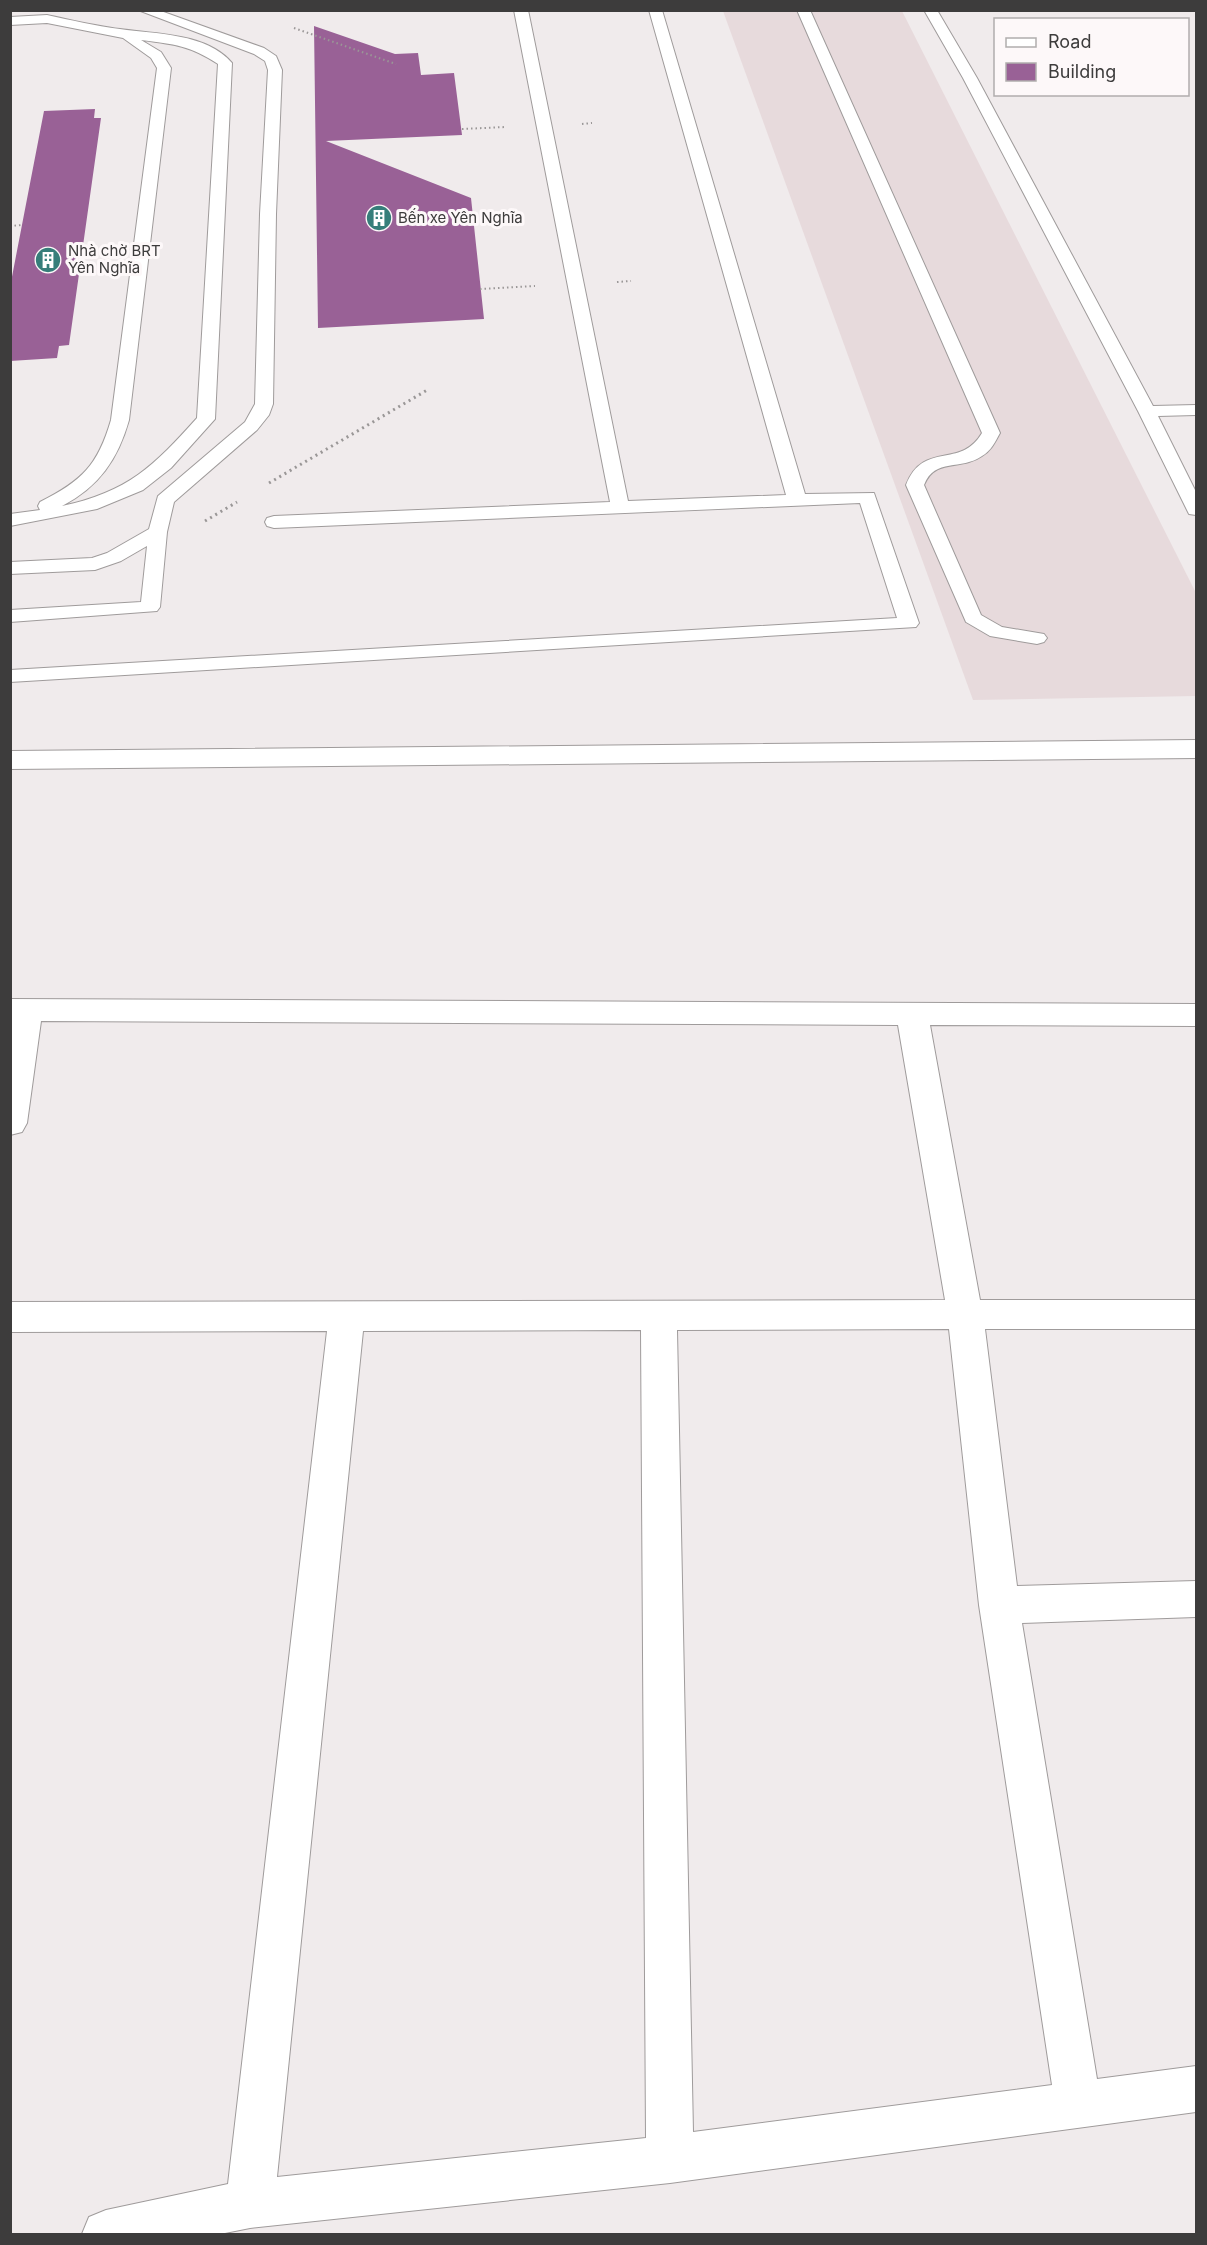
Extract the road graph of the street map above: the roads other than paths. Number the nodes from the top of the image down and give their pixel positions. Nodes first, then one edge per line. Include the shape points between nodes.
1 (84, 10) edge
2 (144, 10) edge
3 (521, 10) edge
4 (655, 10) edge
5 (803, 10) edge
6 (930, 10) edge
7 (47, 19) junction
8 (10, 21) edge
9 (118, 33) junction
10 (1197, 410) edge
11 (1147, 411) junction
12 (797, 500) junction
13 (620, 508) junction
14 (1197, 510) edge
15 (15, 519) edge
16 (274, 522) dead end
17 (158, 532) junction
18 (10, 568) edge
19 (10, 616) edge
20 (1037, 638) dead end
21 (10, 676) edge
22 (1197, 749) edge
23 (10, 760) edge
24 (19, 1010) edge
25 (912, 1014) junction
26 (1197, 1015) edge
27 (10, 1123) edge
28 (1197, 1314) edge
29 (659, 1315) junction
30 (965, 1315) junction
31 (347, 1316) junction
32 (10, 1317) edge
33 (1197, 1599) edge
34 (999, 1605) junction
35 (1197, 2089) edge
36 (1078, 2104) junction
37 (670, 2159) junction
38 (250, 2204) junction
39 (106, 2235) edge

1 - 7 lane
2 - 17 lane via 259,51 271,59 275,70 264,404 261,415 251,426 165,500
3 - 13 lane
4 - 12 lane
5 - 20 lane via 991,433 984,448 970,456 932,464 921,471 915,484 973,618 997,632
6 - 11 lane
7 - 8 lane
7 - 9 lane
9 - 15 lane via 139,42 156,55 164,68 120,420 112,449 96,474 65,497
9 - 15 lane via 203,48 225,63 206,419 172,456 136,486 96,504
10 - 11 lane
11 - 14 lane
12 - 13 lane
12 - 21 lane via 867,497 909,623
13 - 16 lane
17 - 18 lane via 95,564
17 - 19 lane via 150,607
22 - 23 street
24 - 25 street
24 - 27 street
25 - 26 street
25 - 30 street
28 - 30 street
29 - 30 street
29 - 31 street
29 - 37 street
30 - 34 street
31 - 32 street
31 - 38 street
33 - 34 street
34 - 36 street
35 - 36 street
36 - 37 street
37 - 38 street
38 - 39 street

